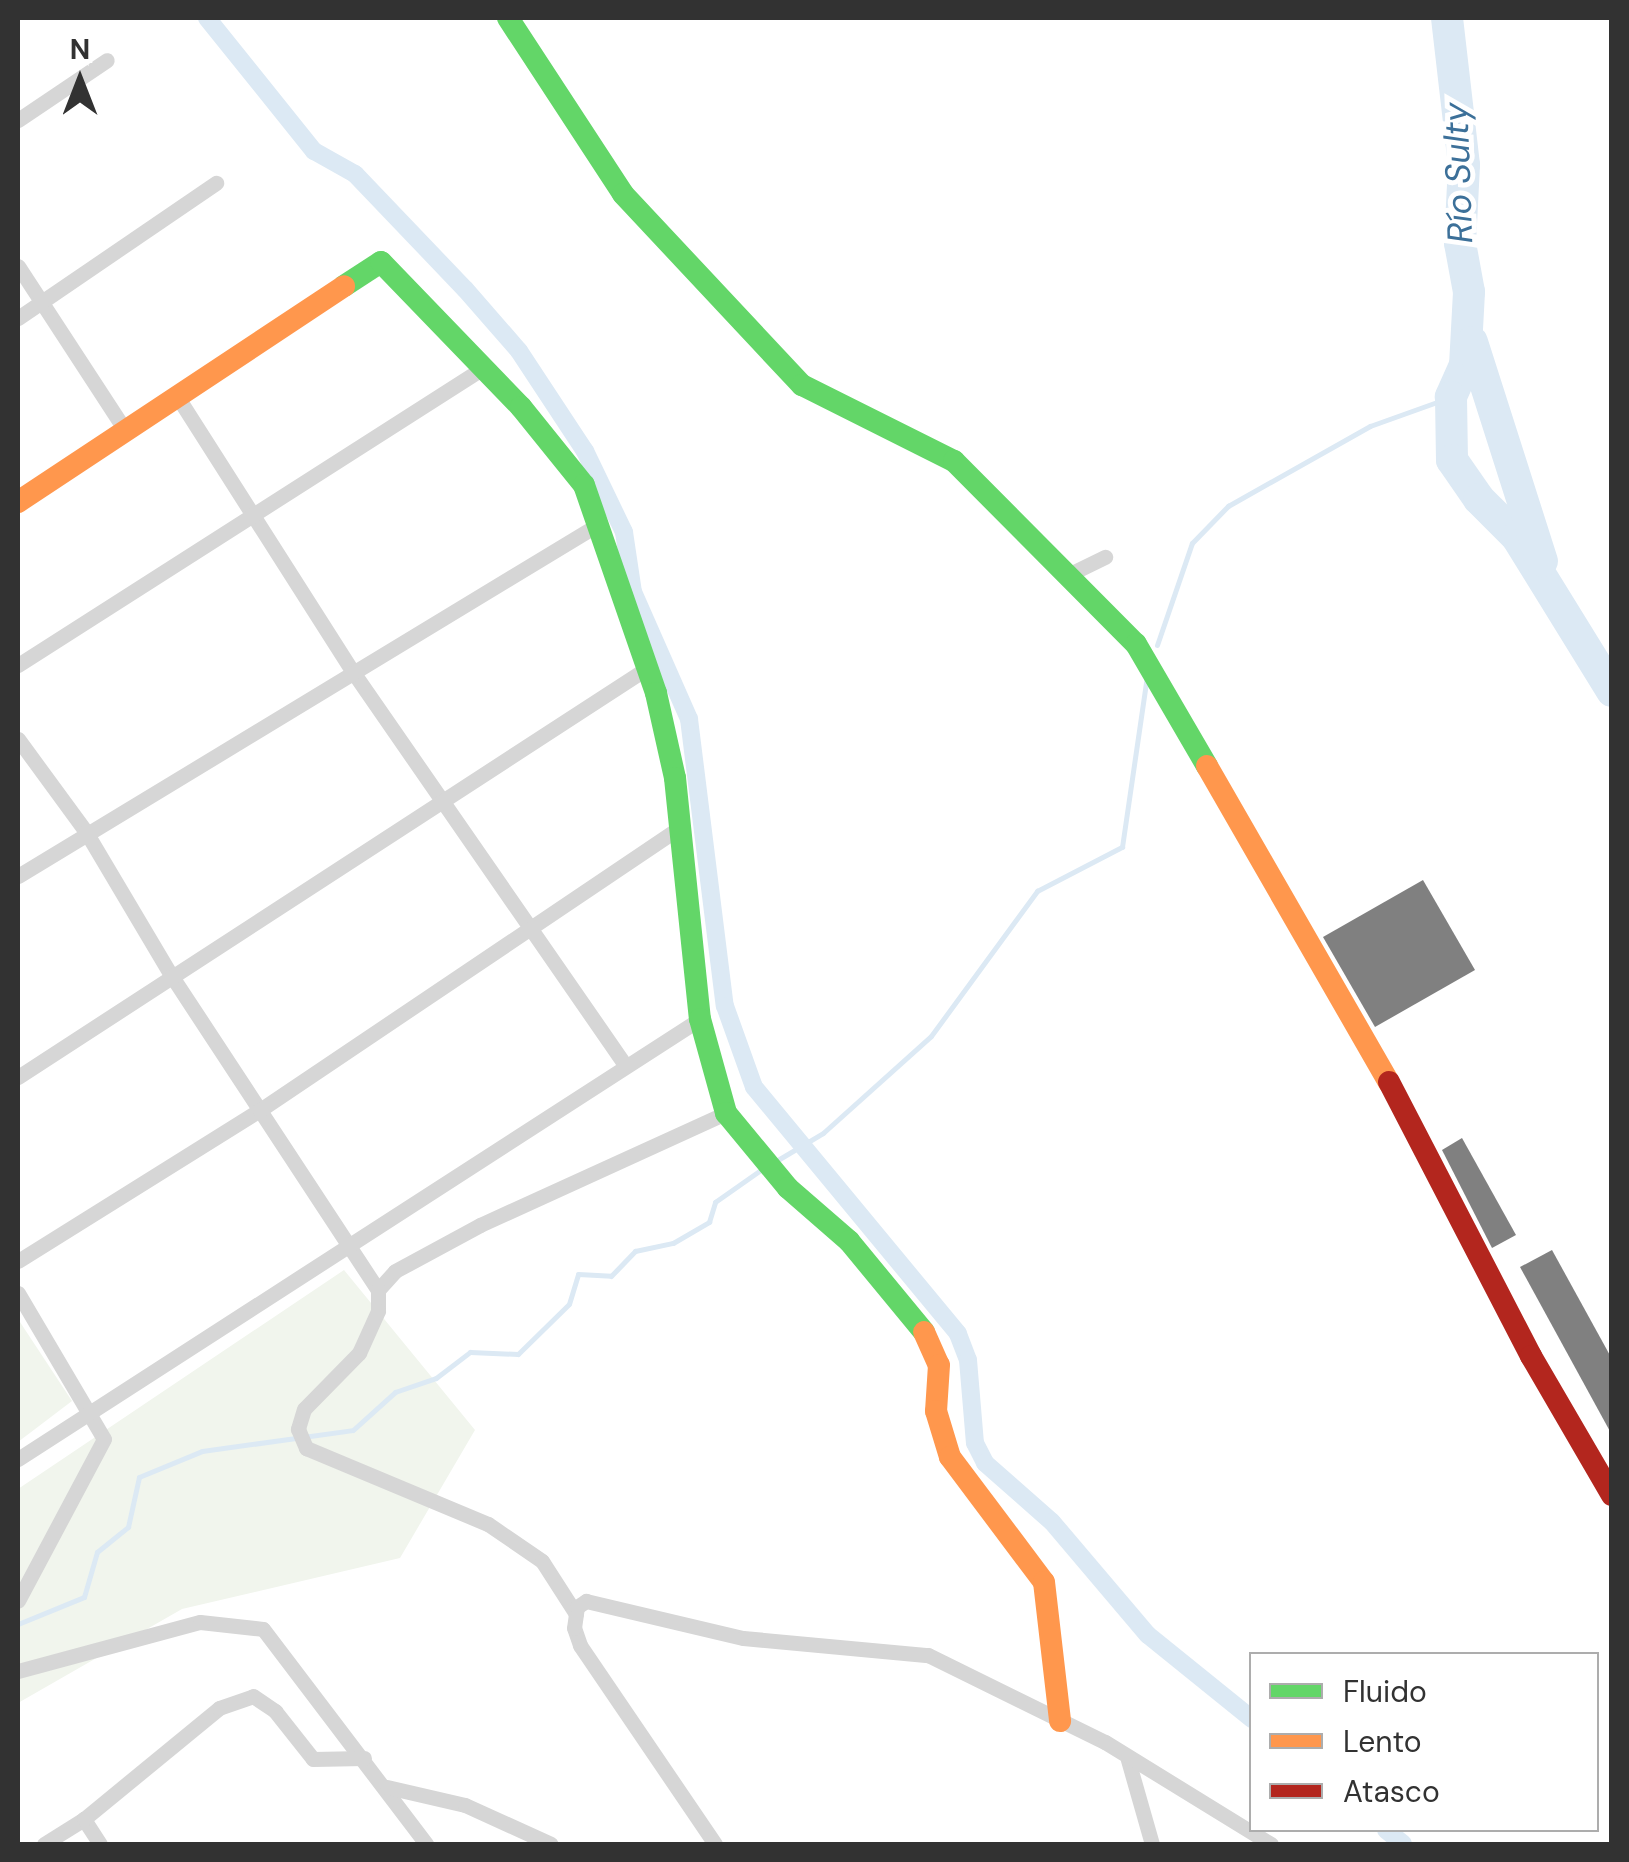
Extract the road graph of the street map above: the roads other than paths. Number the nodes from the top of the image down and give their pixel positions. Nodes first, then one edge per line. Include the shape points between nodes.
1 (508, 18) edge
2 (107, 60) dead end
3 (18, 120) edge
4 (216, 183) dead end
5 (18, 266) edge
6 (40, 303) junction
7 (18, 318) edge
8 (483, 368) junction
9 (176, 396) junction
10 (125, 430) junction
11 (18, 502) edge
12 (253, 515) junction
13 (597, 525) junction
14 (1105, 556) dead end
15 (1072, 573) junction
16 (18, 665) edge
17 (647, 668) junction
18 (353, 672) junction
19 (18, 739) edge
20 (440, 798) junction
21 (678, 828) junction
22 (86, 832) junction
23 (18, 876) edge
24 (529, 926) junction
25 (171, 976) junction
26 (700, 1019) junction
27 (624, 1064) junction
28 (18, 1077) edge
29 (260, 1110) junction
30 (726, 1113) junction
31 (348, 1244) junction
32 (18, 1262) edge
33 (378, 1290) junction
34 (18, 1293) edge
35 (89, 1408) junction
36 (18, 1460) edge
37 (1612, 1495) edge
38 (18, 1600) edge
39 (576, 1614) junction
40 (18, 1671) edge
41 (1060, 1722) junction
42 (364, 1758) junction
43 (1128, 1760) junction
44 (387, 1787) junction
45 (84, 1819) junction
46 (1249, 1831) edge
47 (44, 1844) edge
48 (100, 1844) edge
49 (426, 1844) edge
50 (551, 1844) edge
51 (715, 1844) edge
52 (1152, 1844) edge

1 - 15 street via 623,194 802,385 954,461
2 - 3 street
4 - 6 street
5 - 6 street
6 - 7 street
6 - 10 street
8 - 9 street via 381,262
8 - 12 street
8 - 13 street via 584,486
9 - 10 street
9 - 12 street
10 - 11 street
12 - 16 street
12 - 18 street
13 - 17 street
13 - 18 street
14 - 15 street
15 - 37 street via 1136,644 1261,852
17 - 20 street
17 - 21 street via 675,778
18 - 20 street
18 - 22 street
19 - 22 street
20 - 24 street
20 - 25 street
21 - 24 street
21 - 26 street
22 - 23 street
22 - 25 street
24 - 27 street
24 - 29 street
25 - 28 street
25 - 29 street
26 - 27 street
26 - 30 street
27 - 31 street
29 - 31 street
29 - 32 street
30 - 33 street via 480,1226 394,1271
30 - 41 street via 927,1334 939,1365 936,1411 950,1457 1044,1582
31 - 33 street
31 - 35 street
33 - 39 street via 378,1311 359,1353 304,1409 298,1429 306,1448 488,1524 542,1562
34 - 35 street
35 - 36 street
35 - 38 street via 104,1440
39 - 41 street via 586,1601 602,1601 743,1638 928,1656
39 - 51 street via 580,1645
40 - 42 street via 200,1622 263,1629
41 - 43 street
42 - 44 street
42 - 45 street via 313,1759 275,1711 253,1696 219,1708
43 - 46 street
43 - 52 street
44 - 49 street
44 - 50 street via 465,1805
45 - 47 street
45 - 48 street

